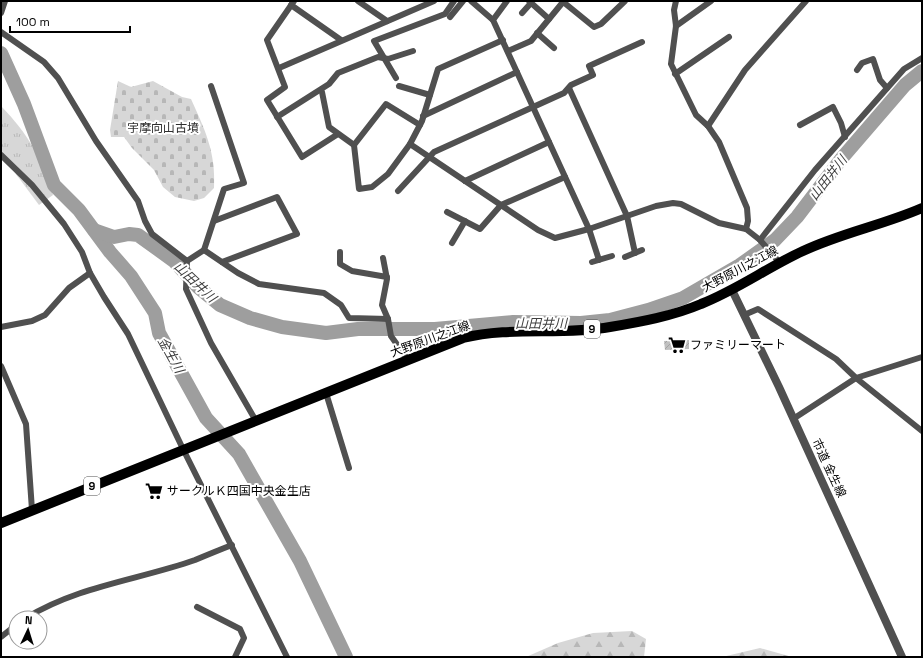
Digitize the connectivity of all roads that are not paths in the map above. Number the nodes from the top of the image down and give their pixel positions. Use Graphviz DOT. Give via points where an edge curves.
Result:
graph roads {
  1 [pos="5,1"];
  2 [pos="358,1"];
  3 [pos="433,1"];
  4 [pos="454,1"];
  5 [pos="463,1"];
  6 [pos="471,1"];
  7 [pos="507,1"];
  8 [pos="563,1"];
  9 [pos="625,1"];
  10 [pos="676,1"];
  11 [pos="711,1"];
  12 [pos="806,1"];
  13 [pos="530,2"];
  14 [pos="293,3"];
  15 [pos="1,13"];
  16 [pos="522,13"];
  17 [pos="450,17"];
  18 [pos="549,19"];
  19 [pos="493,20"];
  20 [pos="387,21"];
  21 [pos="676,26"];
  22 [pos="1,32"];
  23 [pos="537,33"];
  24 [pos="729,37"];
  25 [pos="341,40"];
  26 [pos="503,40"];
  27 [pos="642,42"];
  28 [pos="702,46"];
  29 [pos="554,48"];
  30 [pos="413,51"];
  31 [pos="508,51"];
  32 [pos="707,52"];
  33 [pos="385,58"];
  34 [pos="922,58"];
  35 [pos="279,68"];
  36 [pos="857,70"];
  37 [pos="518,72"];
  38 [pos="675,74"];
  39 [pos="396,78"];
  40 [pos="211,86"];
  41 [pos="399,86"];
  42 [pos="569,88"];
  43 [pos="887,88"];
  44 [pos="322,92"];
  45 [pos="430,95"];
  46 [pos="533,107"];
  47 [pos="423,116"];
  48 [pos="277,117"];
  49 [pos="420,125"];
  50 [pos="800,125"];
  51 [pos="708,126"];
  52 [pos="338,134"];
  53 [pos="845,137"];
  54 [pos="549,142"];
  55 [pos="410,144"];
  56 [pos="354,145"];
  57 [pos="1,155"];
  58 [pos="430,157"];
  59 [pos="565,177"];
  60 [pos="465,181"];
  61 [pos="398,191"];
  62 [pos="501,205"];
  63 [pos="922,208"];
  64 [pos="447,212"];
  65 [pos="627,216"];
  66 [pos="214,221"];
  67 [pos="465,221"];
  68 [pos="589,229"];
  69 [pos="746,229"];
  70 [pos="760,240"];
  71 [pos="452,243"];
  72 [pos="204,250"];
  73 [pos="642,250"];
  74 [pos="340,252"];
  75 [pos="635,253"];
  76 [pos="612,256"];
  77 [pos="625,257"];
  78 [pos="383,258"];
  79 [pos="599,260"];
  80 [pos="187,261"];
  81 [pos="222,262"];
  82 [pos="592,262"];
  83 [pos="780,263"];
  84 [pos="90,273"];
  85 [pos="387,277"];
  86 [pos="732,290"];
  87 [pos="744,315"];
  88 [pos="388,319"];
  89 [pos="1,327"];
  90 [pos="922,357"];
  91 [pos="408,360"];
  92 [pos="1,366"];
  93 [pos="856,378"];
  94 [pos="326,393"];
  95 [pos="793,419"];
  96 [pos="256,421"];
  97 [pos="922,431"];
  98 [pos="183,450"];
  99 [pos="349,468"];
  100 [pos="32,510"];
  101 [pos="1,523"];
  102 [pos="232,545"];
  103 [pos="197,607"];
  104 [pos="41,610"];
  105 [pos="235,657"];
  106 [pos="287,657"];
  107 [pos="902,657"];
  1 -- 15 [label="street"];
  2 -- 20 [label="street"];
  3 -- 20 [label="street"];
  4 -- 33 [label="street" via="445,14 374,40"];
  5 -- 17 [label="street"];
  6 -- 19 [label="street"];
  7 -- 19 [label="street"];
  8 -- 9 [label="street" via="594,27 601,24"];
  8 -- 18 [label="street"];
  10 -- 21 [label="street"];
  11 -- 21 [label="street"];
  12 -- 51 [label="street" via="745,70"];
  13 -- 16 [label="street"];
  13 -- 18 [label="street"];
  14 -- 25 [label="street"];
  14 -- 35 [label="street" via="267,40"];
  18 -- 23 [label="street"];
  19 -- 26 [label="street"];
  20 -- 25 [label="street"];
  21 -- 38 [label="street" via="671,64"];
  22 -- 80 [label="street" via="44,62 58,78 96,141 138,201 152,234"];
  23 -- 29 [label="street"];
  23 -- 31 [label="street" via="531,41"];
  24 -- 32 [label="street"];
  25 -- 35 [label="street"];
  26 -- 31 [label="street"];
  26 -- 45 [label="street" via="438,69"];
  27 -- 42 [label="street" via="589,66 593,75"];
  28 -- 32 [label="street"];
  30 -- 33 [label="street"];
  31 -- 37 [label="street"];
  32 -- 38 [label="street"];
  33 -- 39 [label="street"];
  33 -- 48 [label="street" via="378,57 338,73 329,84"];
  34 -- 43 [label="street" via="904,68"];
  35 -- 48 [label="street" via="284,87 267,100"];
  36 -- 43 [label="street" via="862,63 874,59 880,80"];
  37 -- 46 [label="street"];
  37 -- 47 [label="street"];
  38 -- 51 [label="street" via="696,115"];
  40 -- 66 [label="street" via="244,183 224,189"];
  41 -- 45 [label="street"];
  42 -- 46 [label="street" via="564,93"];
  42 -- 65 [label="street"];
  43 -- 53 [label="street"];
  44 -- 52 [label="street" via="329,128"];
  45 -- 47 [label="street"];
  46 -- 54 [label="street"];
  46 -- 58 [label="street" via="434,152"];
  47 -- 49 [label="street"];
  48 -- 52 [label="street" via="302,157"];
  49 -- 55 [label="street"];
  49 -- 56 [label="street" via="386,104"];
  50 -- 53 [label="street" via="832,107"];
  51 -- 69 [label="street" via="719,142 747,208"];
  52 -- 56 [label="street"];
  53 -- 70 [label="street" via="782,210"];
  54 -- 59 [label="street"];
  54 -- 60 [label="street"];
  55 -- 56 [label="street" via="388,174 372,187 359,189"];
  55 -- 58 [label="street"];
  57 -- 84 [label="street" via="64,224 82,252"];
  58 -- 60 [label="street"];
  58 -- 61 [label="street"];
  59 -- 62 [label="street"];
  59 -- 68 [label="street"];
  60 -- 62 [label="street"];
  62 -- 67 [label="street" via="480,229"];
  62 -- 68 [label="street" via="538,230 555,238"];
  63 -- 83 [label="main road, 大野原川之江線 / 9" via="816,246"];
  64 -- 67 [label="street"];
  65 -- 68 [label="street"];
  65 -- 69 [label="street" via="673,202 720,223"];
  65 -- 75 [label="street"];
  66 -- 72 [label="street"];
  66 -- 81 [label="street" via="278,197 297,234"];
  67 -- 71 [label="street"];
  68 -- 79 [label="street"];
  69 -- 70 [label="street"];
  70 -- 83 [label="street"];
  72 -- 80 [label="street"];
  72 -- 81 [label="street"];
  73 -- 75 [label="street"];
  74 -- 85 [label="street" via="340,264 352,271"];
  75 -- 77 [label="street"];
  76 -- 79 [label="street"];
  78 -- 85 [label="street"];
  79 -- 82 [label="street"];
  80 -- 96 [label="street" via="186,289 211,343"];
  81 -- 88 [label="street" via="238,274 259,284 324,293 341,305 349,318"];
  83 -- 86 [label="main road, 大野原川之江線 / 9"];
  84 -- 89 [label="street" via="69,288 45,315 32,321"];
  84 -- 98 [label="street" via="128,334"];
  85 -- 88 [label="street" via="382,304"];
  86 -- 87 [label="street, 市道 金生線"];
  86 -- 91 [label="main road, 大野原川之江線 / 9" via="682,311 610,327 575,331 507,331 478,335 463,338"];
  87 -- 93 [label="street" via="758,309 836,359"];
  87 -- 95 [label="street, 市道 金生線"];
  88 -- 91 [label="street" via="391,336"];
  90 -- 93 [label="street"];
  91 -- 94 [label="main road, 大野原川之江線 / 9"];
  92 -- 100 [label="street" via="26,424"];
  93 -- 95 [label="street"];
  93 -- 97 [label="street"];
  94 -- 96 [label="main road, 大野原川之江線 / 9"];
  94 -- 99 [label="street"];
  95 -- 107 [label="street, 市道 金生線"];
  96 -- 98 [label="main road, 大野原川之江線 / 9"];
  98 -- 100 [label="main road, 大野原川之江線 / 9"];
  98 -- 102 [label="street"];
  100 -- 101 [label="main road, 大野原川之江線 / 9"];
  102 -- 104 [label="street" via="194,560 59,600"];
  102 -- 106 [label="street"];
  103 -- 105 [label="street" via="240,629 244,638"];
}
